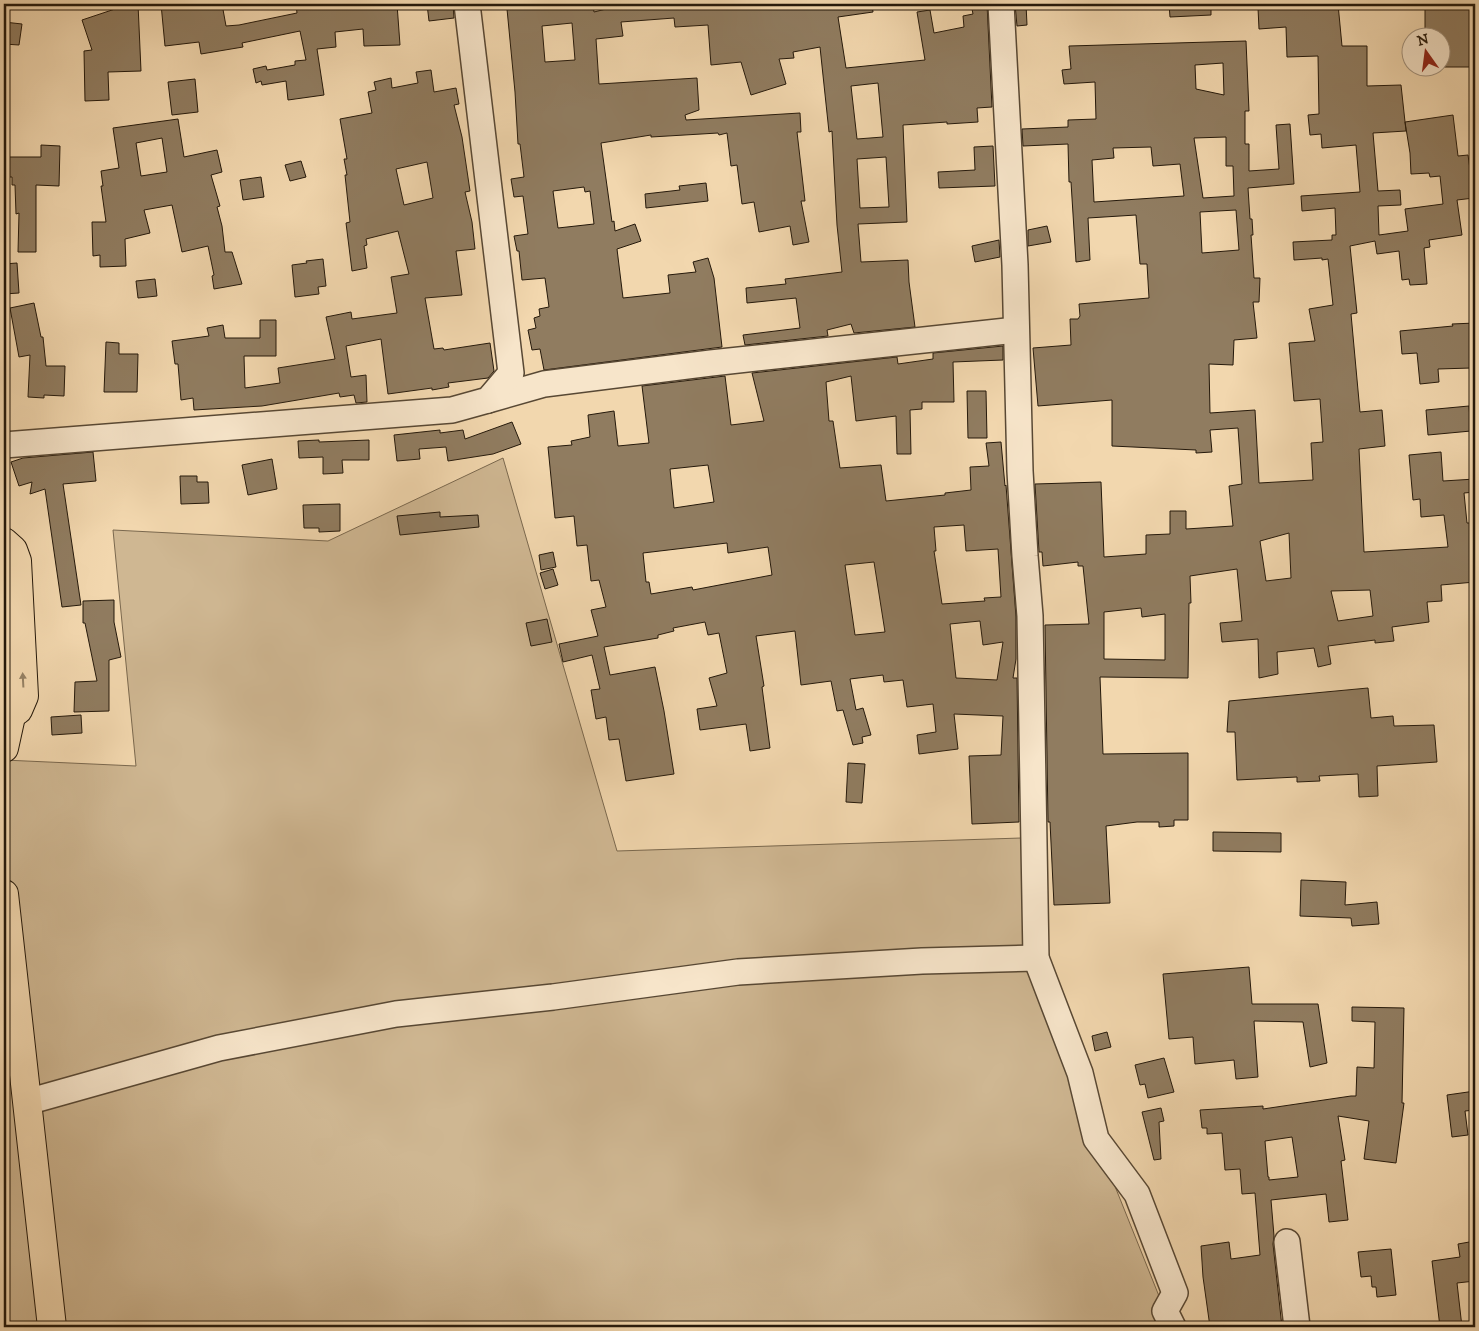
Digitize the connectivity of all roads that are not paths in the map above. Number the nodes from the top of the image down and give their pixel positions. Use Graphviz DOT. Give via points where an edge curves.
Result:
graph roads {
  1 [pos="467,4"];
  2 [pos="1001,4"];
  3 [pos="1016,330"];
  4 [pos="488,400"];
  5 [pos="4,445"];
  6 [pos="4,542"];
  7 [pos="7,718"];
  8 [pos="4,748"];
  9 [pos="4,894"];
  10 [pos="1036,958"];
  11 [pos="27,1102"];
  12 [pos="1287,1242"];
  13 [pos="52,1327"];
  14 [pos="1173,1327"];
  15 [pos="1297,1327"];
  1 -- 4 [label="street" via="511,373"];
  2 -- 3 [label="street"];
  3 -- 4 [label="street" via="544,384"];
  3 -- 10 [label="street" via="1022,509 1030,616"];
  4 -- 5 [label="street" via="452,410"];
  7 -- 6 [label="highway, one-way" via="18,710 24,696 17,561 13,550"];
  7 -- 8 [label="highway"];
  9 -- 11 [label="highway"];
  10 -- 11 [label="street" via="738,972 396,1014 219,1048"];
  10 -- 14 [label="street" via="1080,1073 1096,1139 1136,1194 1175,1292 1165,1311"];
  11 -- 13 [label="highway"];
  12 -- 15 [label="street"];
}
